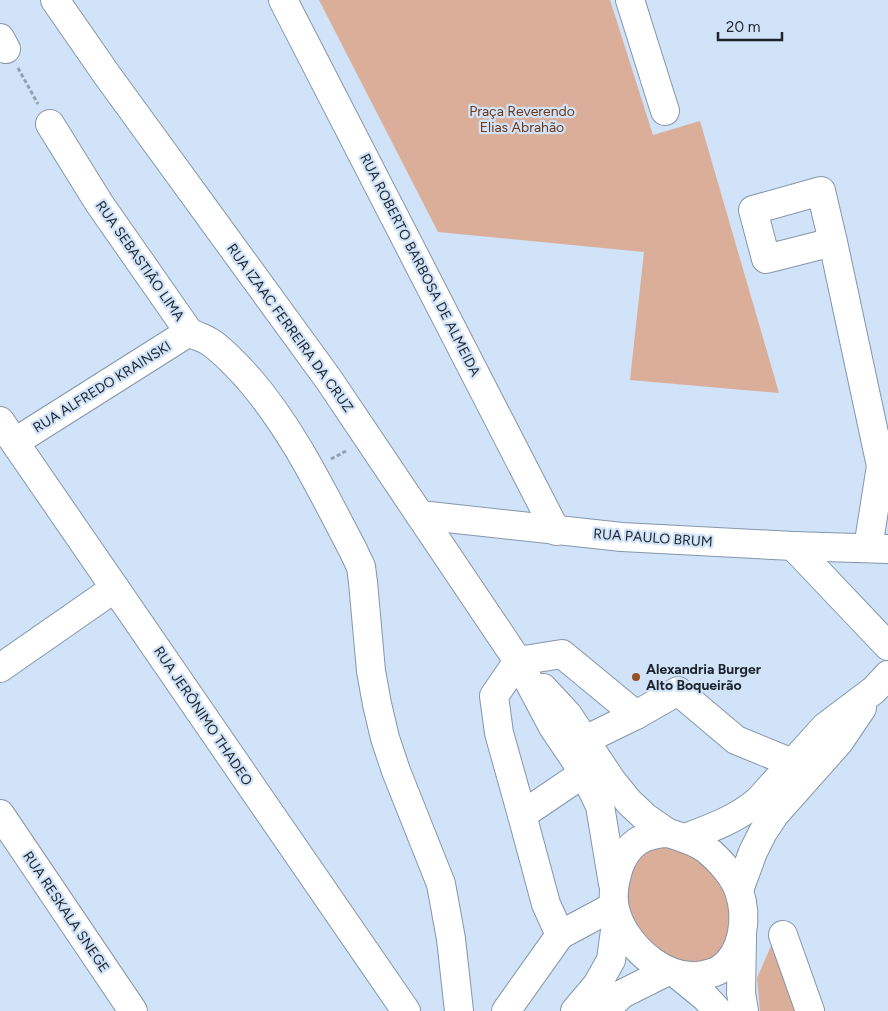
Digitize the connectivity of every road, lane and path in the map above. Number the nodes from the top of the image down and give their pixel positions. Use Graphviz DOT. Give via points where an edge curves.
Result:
graph roads {
  1 [pos="55,0"];
  2 [pos="284,0"];
  3 [pos="630,0"];
  4 [pos="3,44"];
  5 [pos="665,112"];
  6 [pos="50,124"];
  7 [pos="833,242"];
  8 [pos="189,332"];
  9 [pos="7,432"];
  10 [pos="369,439"];
  11 [pos="310,469"];
  12 [pos="420,515"];
  13 [pos="556,530"];
  14 [pos="793,546"];
  15 [pos="878,548"];
  16 [pos="115,588"];
  17 [pos="888,646"];
  18 [pos="518,661"];
  19 [pos="0,668"];
  20 [pos="881,682"];
  21 [pos="636,715"];
  22 [pos="585,740"];
  23 [pos="792,763"];
  24 [pos="584,773"];
  25 [pos="0,814"];
  26 [pos="522,815"];
  27 [pos="676,835"];
  28 [pos="739,890"];
  29 [pos="615,902"];
  30 [pos="782,934"];
  31 [pos="560,936"];
  32 [pos="742,937"];
  33 [pos="673,973"];
  34 [pos="512,1009"];
  35 [pos="133,1011"];
  36 [pos="406,1011"];
  37 [pos="459,1011"];
  38 [pos="575,1011"];
  39 [pos="604,1011"];
  40 [pos="718,1011"];
  41 [pos="744,1011"];
  42 [pos="810,1011"];
  1 -- 10 [label="street, RUA IZAAC FERREIRA DA CRUZ"];
  2 -- 13 [label="street, RUA ROBERTO BARBOSA DE ALMEIDA"];
  3 -- 5 [label="street"];
  4 -- 6 [label="path"];
  6 -- 8 [label="street, RUA SEBASTIÃO LIMA" via="104,210"];
  7 -- 15 [label="street" via="881,466"];
  8 -- 9 [label="street, RUA ALFREDO KRAINSKI"];
  8 -- 11 [label="street, RUA SEBASTIÃO LIMA" via="210,342 240,369 279,418"];
  9 -- 16 [label="street, RUA JERÔNIMO THADEO"];
  10 -- 11 [label="path"];
  10 -- 12 [label="street, RUA IZAAC FERREIRA DA CRUZ"];
  11 -- 37 [label="street, RUA SEBASTIÃO LIMA" via="361,568 370,671 377,704 396,771 441,884"];
  12 -- 13 [label="street, RUA PAULO BRUM"];
  12 -- 18 [label="street, RUA IZAAC FERREIRA DA CRUZ"];
  13 -- 14 [label="street, RUA PAULO BRUM"];
  14 -- 15 [label="street, RUA PAULO BRUM"];
  14 -- 17 [label="street"];
  16 -- 19 [label="street"];
  16 -- 36 [label="street, RUA JERÔNIMO THADEO"];
  18 -- 21 [label="street" via="562,654"];
  18 -- 22 [label="street, RUA IZAAC FERREIRA DA CRUZ" via="568,715"];
  18 -- 24 [label="street, RUA IZAAC FERREIRA DA CRUZ" via="552,727"];
  18 -- 26 [label="street" via="494,696 499,733"];
  20 -- 23 [label="street" via="825,727"];
  20 -- 28 [label="street" via="839,742 775,814 752,852"];
  21 -- 22 [label="street"];
  21 -- 23 [label="street" via="678,691 736,740"];
  22 -- 27 [label="street, RUA IZAAC FERREIRA DA CRUZ" via="629,802 645,817"];
  23 -- 27 [label="street" via="749,809 719,825"];
  24 -- 26 [label="street"];
  24 -- 29 [label="street, RUA IZAAC FERREIRA DA CRUZ" via="600,806"];
  25 -- 35 [label="street, RUA RESKALA SNEGE"];
  26 -- 31 [label="street" via="546,904"];
  27 -- 28 [label="street" via="706,849 726,869"];
  27 -- 29 [label="street" via="652,834 636,842 622,859"];
  28 -- 32 [label="street"];
  29 -- 31 [label="street"];
  29 -- 33 [label="street" via="623,930 634,944 649,960"];
  29 -- 38 [label="street" via="611,960 597,985"];
  30 -- 42 [label="street"];
  31 -- 34 [label="street"];
  32 -- 33 [label="street" via="733,957 718,971 698,977"];
  32 -- 41 [label="street" via="741,993"];
  33 -- 39 [label="street" via="622,994"];
  33 -- 40 [label="street"];
}
